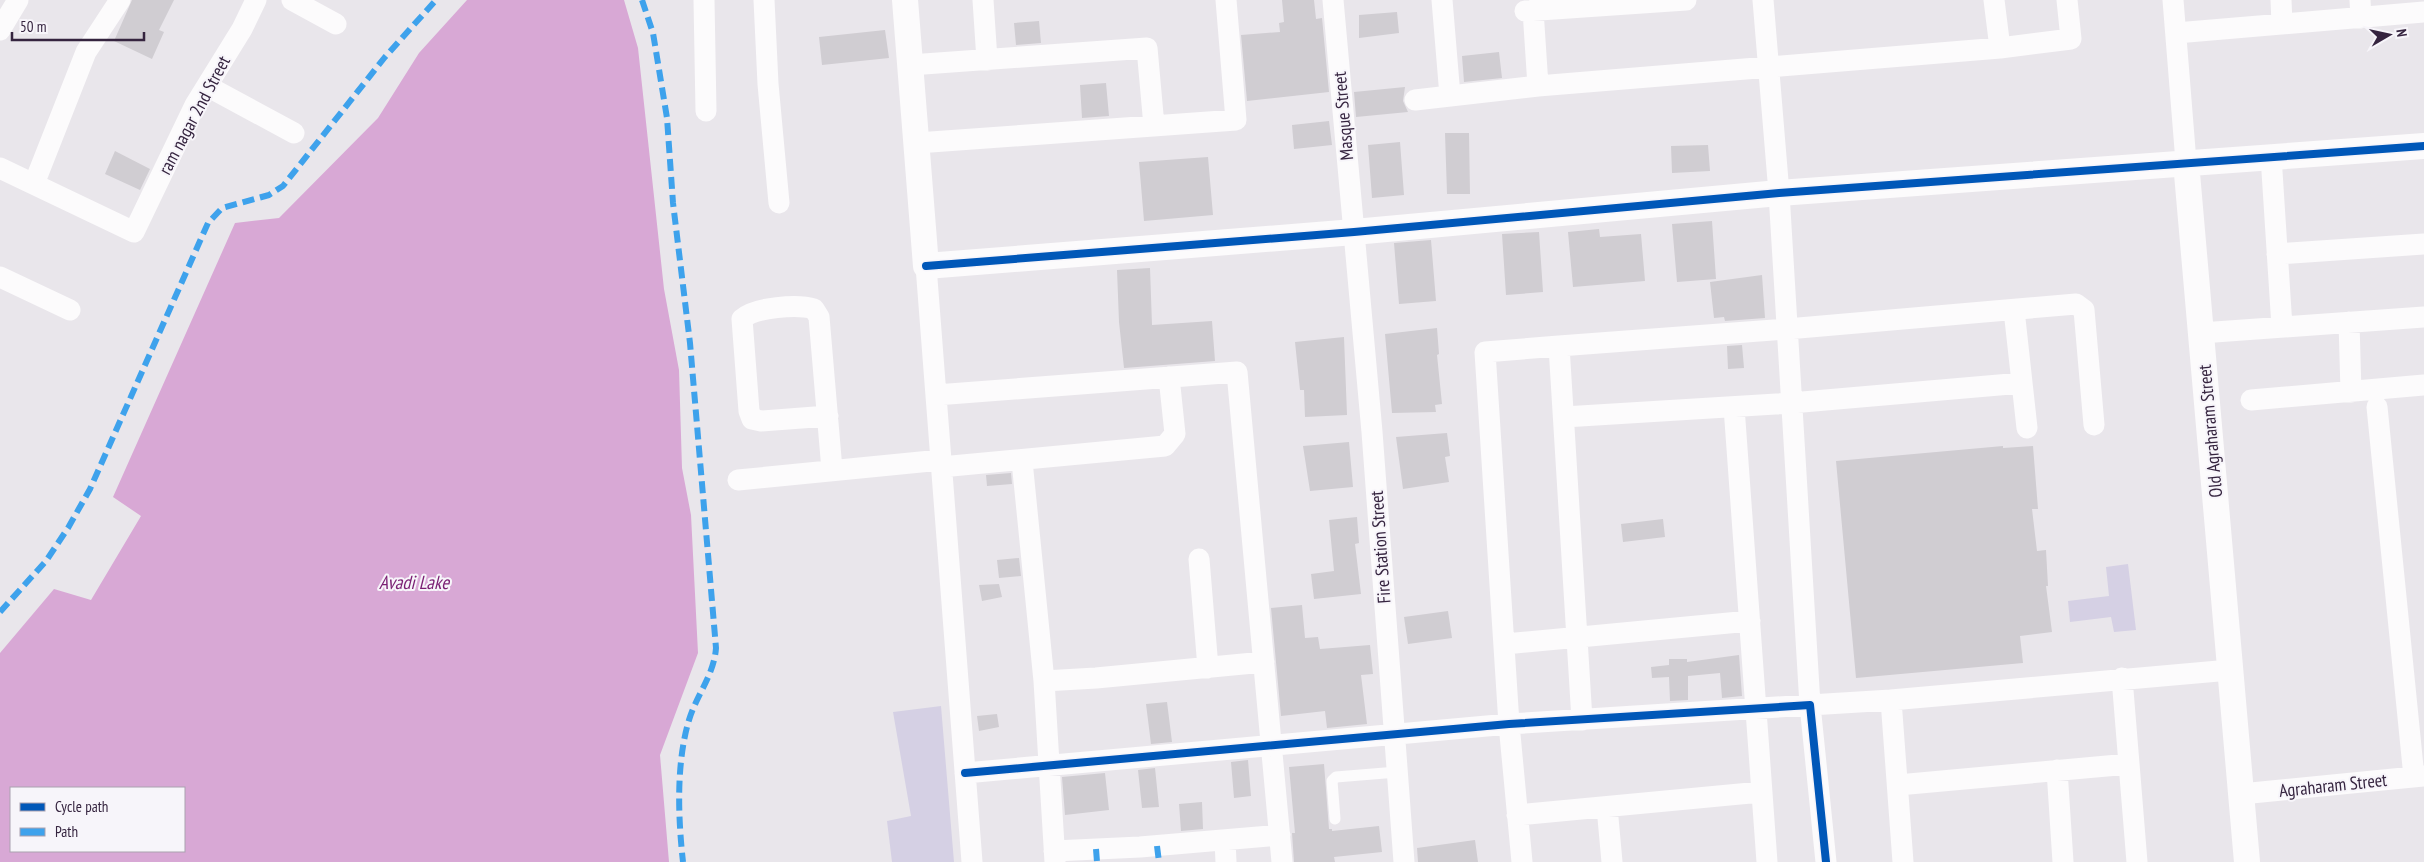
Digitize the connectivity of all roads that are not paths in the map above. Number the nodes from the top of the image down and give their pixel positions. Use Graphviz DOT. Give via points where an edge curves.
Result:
graph roads {
  1 [pos="18,0"];
  2 [pos="120,0"];
  3 [pos="256,0"];
  4 [pos="292,0"];
  5 [pos="704,0"];
  6 [pos="764,0"];
  7 [pos="905,0"];
  8 [pos="983,0"];
  9 [pos="1226,0"];
  10 [pos="1333,0"];
  11 [pos="1442,0"];
  12 [pos="1686,0"];
  13 [pos="1763,0"];
  14 [pos="1994,0"];
  15 [pos="2067,0"];
  16 [pos="2173,0"];
  17 [pos="2281,0"];
  18 [pos="2361,9"];
  19 [pos="2424,12"];
  20 [pos="336,24"];
  21 [pos="2282,24"];
  22 [pos="0,30"];
  23 [pos="2176,33"];
  24 [pos="2000,48"];
  25 [pos="987,60"];
  26 [pos="910,65"];
  27 [pos="1770,67"];
  28 [pos="207,86"];
  29 [pos="1538,86"];
  30 [pos="1450,96"];
  31 [pos="1416,100"];
  32 [pos="706,111"];
  33 [pos="1154,126"];
  34 [pos="294,133"];
  35 [pos="916,143"];
  36 [pos="2424,146"];
  37 [pos="2271,156"];
  38 [pos="2186,162"];
  39 [pos="0,168"];
  40 [pos="34,184"];
  41 [pos="1779,193"];
  42 [pos="779,204"];
  43 [pos="1354,232"];
  44 [pos="2424,244"];
  45 [pos="2277,254"];
  46 [pos="926,266"];
  47 [pos="0,277"];
  48 [pos="70,310"];
  49 [pos="2014,310"];
  50 [pos="2424,317"];
  51 [pos="2349,322"];
  52 [pos="2282,327"];
  53 [pos="1787,329"];
  54 [pos="2202,333"];
  55 [pos="1559,346"];
  56 [pos="1169,377"];
  57 [pos="2022,384"];
  58 [pos="2424,385"];
  59 [pos="2351,392"];
  60 [pos="936,395"];
  61 [pos="2251,400"];
  62 [pos="1791,403"];
  63 [pos="1734,407"];
  64 [pos="2377,407"];
  65 [pos="828,416"];
  66 [pos="1564,418"];
  67 [pos="2094,425"];
  68 [pos="2027,428"];
  69 [pos="1022,461"];
  70 [pos="941,463"];
  71 [pos="832,470"];
  72 [pos="738,480"];
  73 [pos="1199,558"];
  74 [pos="1750,621"];
  75 [pos="1578,638"];
  76 [pos="1505,644"];
  77 [pos="1264,662"];
  78 [pos="1208,668"];
  79 [pos="2230,670"];
  80 [pos="2122,678"];
  81 [pos="1044,681"];
  82 [pos="1891,700"];
  83 [pos="1810,704"];
  84 [pos="1756,708"];
  85 [pos="2416,709"];
  86 [pos="1582,720"];
  87 [pos="1509,724"];
  88 [pos="1394,735"];
  89 [pos="1272,746"];
  90 [pos="2129,764"];
  91 [pos="1049,766"];
  92 [pos="2057,770"];
  93 [pos="1397,772"];
  94 [pos="965,773"];
  95 [pos="2419,776"];
  96 [pos="1898,785"];
  97 [pos="1761,792"];
  98 [pos="2241,794"];
  99 [pos="1607,807"];
  100 [pos="1517,815"];
  101 [pos="1335,819"];
  102 [pos="1280,835"];
  103 [pos="1225,840"];
  104 [pos="1158,854"];
  105 [pos="1097,856"];
  106 [pos="1054,857"];
  107 [pos="972,862"];
  108 [pos="1226,862"];
  109 [pos="1282,862"];
  110 [pos="1404,862"];
  111 [pos="1522,862"];
  112 [pos="1612,862"];
  113 [pos="1767,862"];
  114 [pos="1826,862"];
  115 [pos="1903,862"];
  116 [pos="2063,862"];
  117 [pos="2137,862"];
  118 [pos="2247,862"];
  1 -- 22 [label="street"];
  2 -- 40 [label="street" via="86,52"];
  3 -- 28 [label="street, ram nagar 2nd Street"];
  4 -- 20 [label="street"];
  5 -- 32 [label="street"];
  6 -- 42 [label="street"];
  7 -- 26 [label="street"];
  8 -- 25 [label="street"];
  9 -- 33 [label="street" via="1236,120"];
  10 -- 43 [label="street, Masque Street"];
  11 -- 30 [label="street"];
  12 -- 29 [label="street" via="1529,11"];
  13 -- 27 [label="street"];
  14 -- 24 [label="street"];
  15 -- 24 [label="street" via="2071,39"];
  16 -- 23 [label="street, Old Agraharam Street"];
  17 -- 21 [label="street"];
  18 -- 19 [label="street"];
  18 -- 21 [label="street"];
  21 -- 23 [label="street"];
  23 -- 38 [label="street, Old Agraharam Street"];
  24 -- 27 [label="street"];
  25 -- 26 [label="street"];
  25 -- 33 [label="street" via="1147,48"];
  26 -- 35 [label="street"];
  27 -- 29 [label="street"];
  27 -- 41 [label="street"];
  28 -- 34 [label="street"];
  28 -- 40 [label="street, ram nagar 2nd Street" via="134,232"];
  29 -- 30 [label="street"];
  30 -- 31 [label="street"];
  33 -- 35 [label="street"];
  35 -- 46 [label="street"];
  36 -- 37 [label="street"];
  37 -- 38 [label="street"];
  37 -- 45 [label="street"];
  38 -- 41 [label="street"];
  38 -- 54 [label="street, Old Agraharam Street"];
  39 -- 40 [label="street"];
  41 -- 43 [label="street"];
  41 -- 53 [label="street"];
  43 -- 46 [label="street"];
  43 -- 88 [label="street, Fire Station Street"];
  44 -- 45 [label="street"];
  45 -- 52 [label="street"];
  46 -- 60 [label="street"];
  47 -- 48 [label="street"];
  49 -- 53 [label="street"];
  49 -- 57 [label="street"];
  49 -- 67 [label="street" via="2076,304 2084,310"];
  50 -- 51 [label="street"];
  51 -- 52 [label="street"];
  51 -- 59 [label="street"];
  52 -- 54 [label="street"];
  53 -- 55 [label="street"];
  53 -- 62 [label="street"];
  54 -- 79 [label="street, Old Agraharam Street"];
  55 -- 66 [label="street"];
  55 -- 76 [label="street" via="1486,352"];
  56 -- 60 [label="street"];
  56 -- 69 [label="street" via="1175,434 1165,446"];
  56 -- 77 [label="street" via="1237,372"];
  57 -- 62 [label="street"];
  57 -- 68 [label="street"];
  58 -- 59 [label="street"];
  59 -- 61 [label="street"];
  60 -- 70 [label="street"];
  62 -- 63 [label="street"];
  62 -- 83 [label="street"];
  63 -- 66 [label="street"];
  63 -- 74 [label="street"];
  64 -- 85 [label="street"];
  65 -- 65 [label="street" via="819,317 814,309 804,306 749,313 742,319 752,419"];
  65 -- 71 [label="street"];
  66 -- 75 [label="street"];
  69 -- 70 [label="street"];
  69 -- 81 [label="street"];
  70 -- 71 [label="street"];
  70 -- 94 [label="street"];
  71 -- 72 [label="street"];
  73 -- 78 [label="street"];
  74 -- 75 [label="street"];
  74 -- 84 [label="street"];
  75 -- 76 [label="street"];
  75 -- 86 [label="street"];
  76 -- 87 [label="street"];
  77 -- 78 [label="street"];
  77 -- 89 [label="street"];
  78 -- 81 [label="street"];
  79 -- 80 [label="street"];
  79 -- 98 [label="street, Old Agraharam Street"];
  80 -- 82 [label="street"];
  80 -- 90 [label="street"];
  81 -- 91 [label="street"];
  82 -- 83 [label="street"];
  82 -- 96 [label="street"];
  83 -- 84 [label="street"];
  83 -- 114 [label="street"];
  84 -- 86 [label="street"];
  84 -- 97 [label="street"];
  85 -- 95 [label="street"];
  86 -- 87 [label="street"];
  87 -- 88 [label="street"];
  87 -- 100 [label="street"];
  88 -- 89 [label="street"];
  88 -- 93 [label="street, Fire Station Street"];
  89 -- 91 [label="street"];
  89 -- 102 [label="street"];
  90 -- 92 [label="street"];
  90 -- 117 [label="street"];
  91 -- 94 [label="street"];
  91 -- 106 [label="street"];
  92 -- 96 [label="street"];
  92 -- 116 [label="street"];
  93 -- 101 [label="lane" via="1336,777 1332,781"];
  93 -- 110 [label="street, Fire Station Street"];
  94 -- 107 [label="street"];
  95 -- 98 [label="street, Agraharam Street"];
  96 -- 115 [label="street"];
  97 -- 99 [label="street"];
  97 -- 113 [label="street"];
  98 -- 118 [label="street, Old Agraharam Street"];
  99 -- 100 [label="street"];
  99 -- 112 [label="street"];
  100 -- 111 [label="street"];
  102 -- 103 [label="street"];
  102 -- 109 [label="street"];
  103 -- 104 [label="street"];
  103 -- 108 [label="street"];
  104 -- 105 [label="street"];
  105 -- 106 [label="street"];
}
